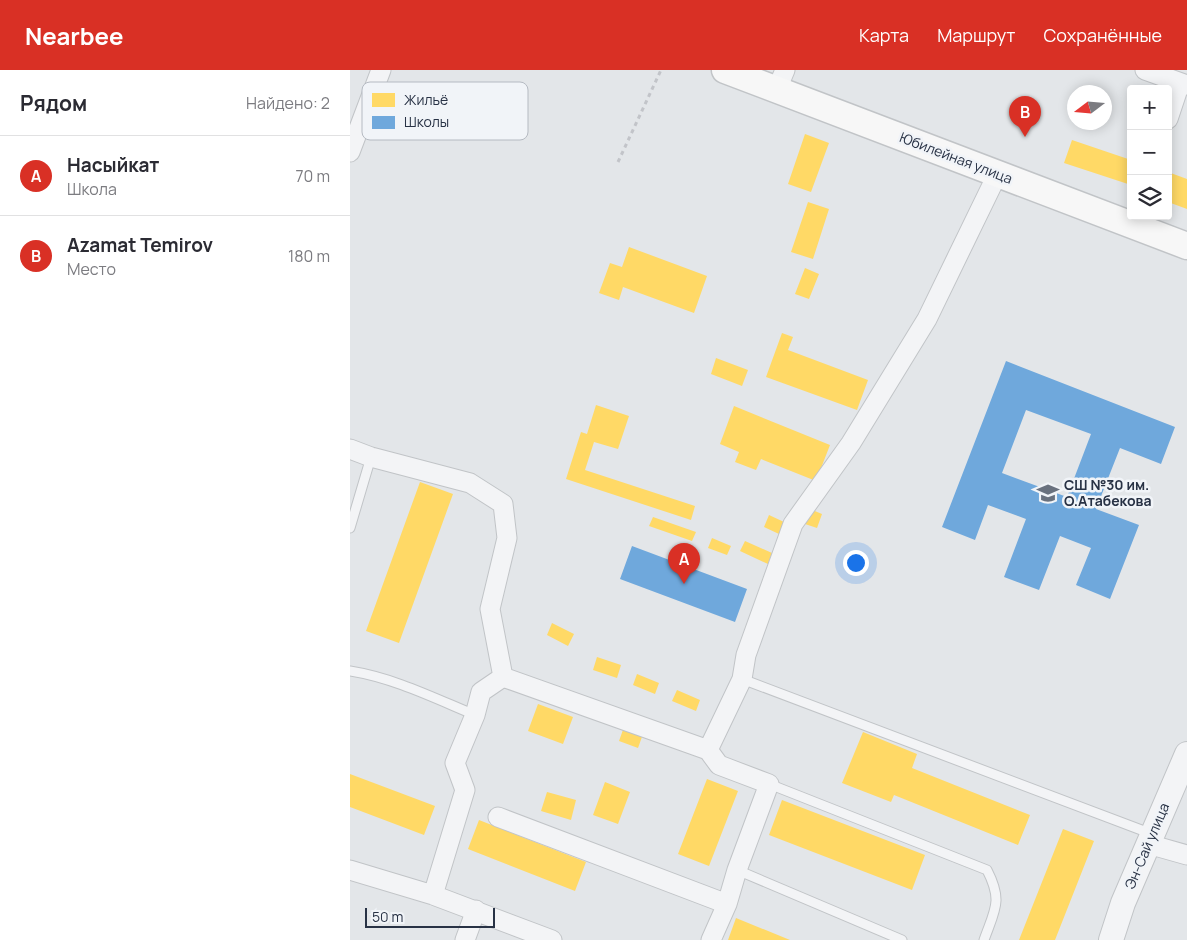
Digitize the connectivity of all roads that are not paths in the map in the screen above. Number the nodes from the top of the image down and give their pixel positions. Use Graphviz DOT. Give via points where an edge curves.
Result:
graph roads {
  1 [pos="381,70"];
  2 [pos="725,70"];
  3 [pos="1146,70"];
  4 [pos="781,79"];
  5 [pos="376,82"];
  6 [pos="1183,84"];
  7 [pos="1172,110"];
  8 [pos="362,120"];
  9 [pos="350,152"];
  10 [pos="997,174"];
  11 [pos="1136,221"];
  12 [pos="1187,246"];
  13 [pos="350,449"];
  14 [pos="371,457"];
  15 [pos="350,528"];
  16 [pos="350,671"];
  17 [pos="503,677"];
  18 [pos="742,679"];
  19 [pos="474,716"];
  20 [pos="708,750"];
  21 [pos="1187,754"];
  22 [pos="769,784"];
  23 [pos="498,817"];
  24 [pos="1150,839"];
  25 [pos="1187,855"];
  26 [pos="350,870"];
  27 [pos="737,870"];
  28 [pos="433,895"];
  29 [pos="727,904"];
  30 [pos="476,910"];
  31 [pos="466,940"];
  32 [pos="552,940"];
  33 [pos="711,940"];
  34 [pos="902,940"];
  35 [pos="984,940"];
  36 [pos="1111,940"];
  1 -- 5 [label="street"];
  2 -- 4 [label="main road, Юбилейная улица"];
  3 -- 6 [label="street"];
  4 -- 10 [label="main road, Юбилейная улица"];
  6 -- 7 [label="street"];
  8 -- 9 [label="street"];
  10 -- 11 [label="main road, Юбилейная улица"];
  10 -- 18 [label="street" via="927,319 852,443 793,524 746,655"];
  11 -- 12 [label="main road, Юбилейная улица"];
  13 -- 14 [label="street"];
  14 -- 15 [label="lane"];
  14 -- 17 [label="street" via="470,483 503,504 507,538 490,609"];
  16 -- 19 [label="lane" via="373,674"];
  17 -- 19 [label="street" via="481,692"];
  17 -- 20 [label="street"];
  18 -- 20 [label="street"];
  18 -- 24 [label="lane"];
  19 -- 28 [label="street" via="455,763 465,790"];
  20 -- 22 [label="street" via="719,765"];
  21 -- 24 [label="street, Эн-Сай улица"];
  22 -- 27 [label="street"];
  22 -- 35 [label="lane" via="987,870 996,886 997,902"];
  23 -- 29 [label="street"];
  24 -- 25 [label="street"];
  24 -- 36 [label="street, Эн-Сай улица"];
  26 -- 28 [label="street"];
  27 -- 29 [label="street"];
  27 -- 34 [label="lane"];
  28 -- 30 [label="street"];
  29 -- 33 [label="street"];
  30 -- 31 [label="street"];
  30 -- 32 [label="street"];
}
